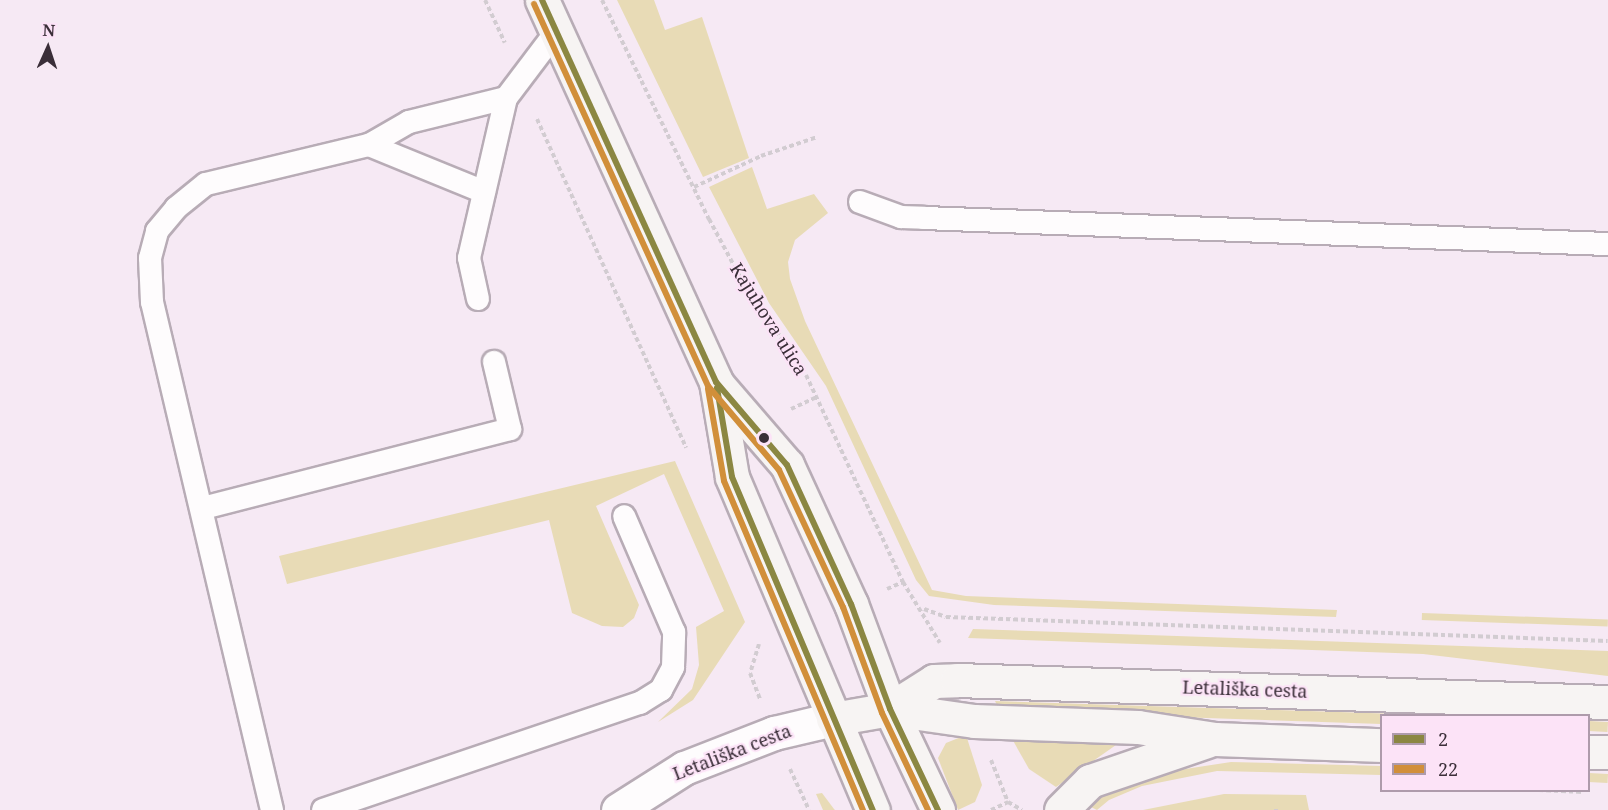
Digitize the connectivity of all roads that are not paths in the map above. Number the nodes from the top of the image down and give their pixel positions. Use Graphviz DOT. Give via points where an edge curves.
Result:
graph roads {
  1 [pos="542,0"];
  2 [pos="556,32"];
  3 [pos="506,98"];
  4 [pos="369,145"];
  5 [pos="484,192"];
  6 [pos="860,202"];
  7 [pos="1608,244"];
  8 [pos="478,299"];
  9 [pos="494,362"];
  10 [pos="716,382"];
  11 [pos="203,508"];
  12 [pos="624,516"];
  13 [pos="1608,702"];
  14 [pos="890,709"];
  15 [pos="833,719"];
  16 [pos="1215,739"];
  17 [pos="1380,745"];
  18 [pos="1590,752"];
  19 [pos="1608,752"];
  20 [pos="272,810"];
  21 [pos="322,810"];
  22 [pos="618,810"];
  23 [pos="873,810"];
  24 [pos="938,810"];
  25 [pos="1061,810"];
  1 -- 2 [label="main road"];
  2 -- 3 [label="lane"];
  2 -- 10 [label="main road"];
  3 -- 4 [label="lane" via="409,122"];
  3 -- 5 [label="lane"];
  4 -- 5 [label="lane"];
  4 -- 11 [label="lane" via="206,184 176,208 157,231 150,258 152,302"];
  5 -- 8 [label="lane" via="469,258"];
  6 -- 7 [label="lane" via="901,217 924,219"];
  9 -- 11 [label="lane" via="510,429"];
  10 -- 14 [label="main road" via="787,465 851,604"];
  10 -- 15 [label="main road" via="732,477"];
  11 -- 20 [label="lane"];
  12 -- 21 [label="lane" via="675,632 673,668 661,690 640,703"];
  13 -- 14 [label="main road, Letališka cesta" via="957,680 934,681"];
  14 -- 15 [label="main road, Letališka cesta"];
  14 -- 16 [label="main road, Letališka cesta" via="974,721 1138,727"];
  14 -- 24 [label="main road"];
  15 -- 22 [label="street, Letališka cesta" via="774,733 684,768"];
  15 -- 23 [label="main road"];
  16 -- 17 [label="main road, Letališka cesta"];
  16 -- 25 [label="main road" via="1090,781"];
  18 -- 19 [label="main road"];
}
